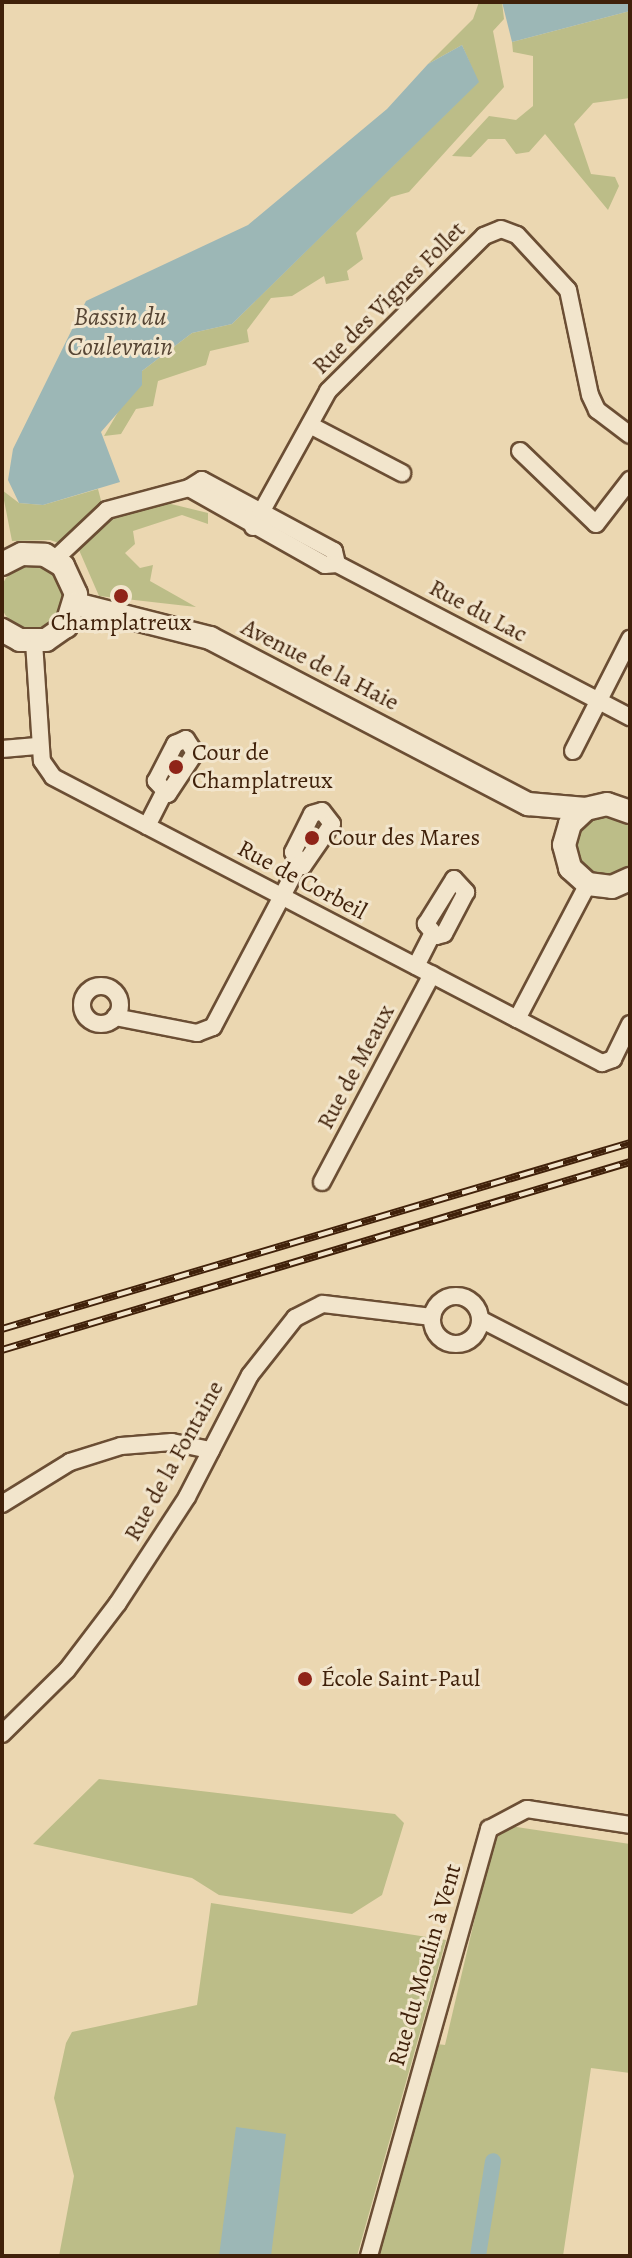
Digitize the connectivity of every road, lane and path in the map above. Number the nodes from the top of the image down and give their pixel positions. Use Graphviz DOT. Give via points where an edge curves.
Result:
graph roads {
  1 [pos="310,425"];
  2 [pos="630,435"];
  3 [pos="520,451"];
  4 [pos="402,473"];
  5 [pos="630,480"];
  6 [pos="189,488"];
  7 [pos="262,512"];
  8 [pos="253,527"];
  9 [pos="55,559"];
  10 [pos="2,564"];
  11 [pos="337,564"];
  12 [pos="76,604"];
  13 [pos="2,630"];
  14 [pos="630,639"];
  15 [pos="34,642"];
  16 [pos="598,700"];
  17 [pos="630,717"];
  18 [pos="40,746"];
  19 [pos="2,749"];
  20 [pos="573,751"];
  21 [pos="630,789"];
  22 [pos="164,792"];
  23 [pos="528,804"];
  24 [pos="591,808"];
  25 [pos="630,812"];
  26 [pos="147,826"];
  27 [pos="564,845"];
  28 [pos="299,864"];
  29 [pos="588,884"];
  30 [pos="624,884"];
  31 [pos="282,896"];
  32 [pos="432,934"];
  33 [pos="416,966"];
  34 [pos="432,974"];
  35 [pos="115,1017"];
  36 [pos="517,1019"];
  37 [pos="630,1024"];
  38 [pos="322,1182"];
  39 [pos="432,1317"];
  40 [pos="480,1319"];
  41 [pos="630,1396"];
  42 [pos="211,1450"];
  43 [pos="2,1504"];
  44 [pos="2,1734"];
  45 [pos="630,1825"];
  46 [pos="369,2256"];
  1 -- 2 [label="street, Rue des Vignes Follet" via="328,391 484,236 501,229 517,235 568,290 590,395 597,410"];
  1 -- 4 [label="street"];
  1 -- 7 [label="street, Rue des Vignes Follet"];
  3 -- 5 [label="street" via="596,524"];
  6 -- 7 [label="street, Rue du Lac" via="202,480"];
  6 -- 8 [label="street, Rue du Lac"];
  6 -- 9 [label="street, Rue du Lac" via="107,510"];
  7 -- 8 [label="street, Rue des Vignes Follet"];
  7 -- 11 [label="street, Rue du Lac" via="334,551"];
  8 -- 11 [label="street, Rue du Lac" via="325,565"];
  9 -- 10 [label="street" via="33,553"];
  9 -- 12 [label="street" via="70,574"];
  11 -- 16 [label="street, Rue du Lac"];
  12 -- 15 [label="street" via="66,626"];
  12 -- 23 [label="street, Avenue de la Haie" via="210,638"];
  13 -- 15 [label="street"];
  14 -- 16 [label="street"];
  15 -- 18 [label="street, Rue de Corbeil"];
  16 -- 17 [label="street, Rue du Lac"];
  16 -- 20 [label="street"];
  18 -- 19 [label="street"];
  18 -- 26 [label="street, Rue de Corbeil" via="53,777"];
  21 -- 24 [label="street"];
  22 -- 26 [label="street"];
  23 -- 24 [label="street, Avenue de la Haie"];
  23 -- 27 [label="street, Avenue de la Haie"];
  24 -- 25 [label="street, Avenue de la Haie"];
  24 -- 27 [label="street" via="570,824"];
  26 -- 31 [label="street, Rue de Corbeil"];
  27 -- 29 [label="street, Avenue de la Haie" via="570,868"];
  28 -- 31 [label="street"];
  29 -- 30 [label="street"];
  29 -- 36 [label="street"];
  31 -- 33 [label="street, Rue de Corbeil"];
  31 -- 35 [label="street" via="213,1027 197,1033"];
  32 -- 33 [label="street"];
  33 -- 34 [label="street, Rue de Corbeil"];
  34 -- 36 [label="street, Rue de Corbeil"];
  34 -- 38 [label="street, Rue de Meaux"];
  36 -- 37 [label="street, Rue de Corbeil" via="602,1063 613,1059"];
  39 -- 40 [label="street" via="444,1299 458,1296 471,1300"];
  39 -- 40 [label="street" via="437,1334 457,1344 472,1338"];
  39 -- 42 [label="street, Rue de la Fontaine" via="323,1304 304,1311 269,1347"];
  40 -- 41 [label="street"];
  42 -- 43 [label="street" via="172,1442 121,1446 70,1462"];
  42 -- 44 [label="street, Rue de la Fontaine" via="91,1639"];
  45 -- 46 [label="street, Rue du Moulin à Vent" via="527,1809 489,1829"];
}
